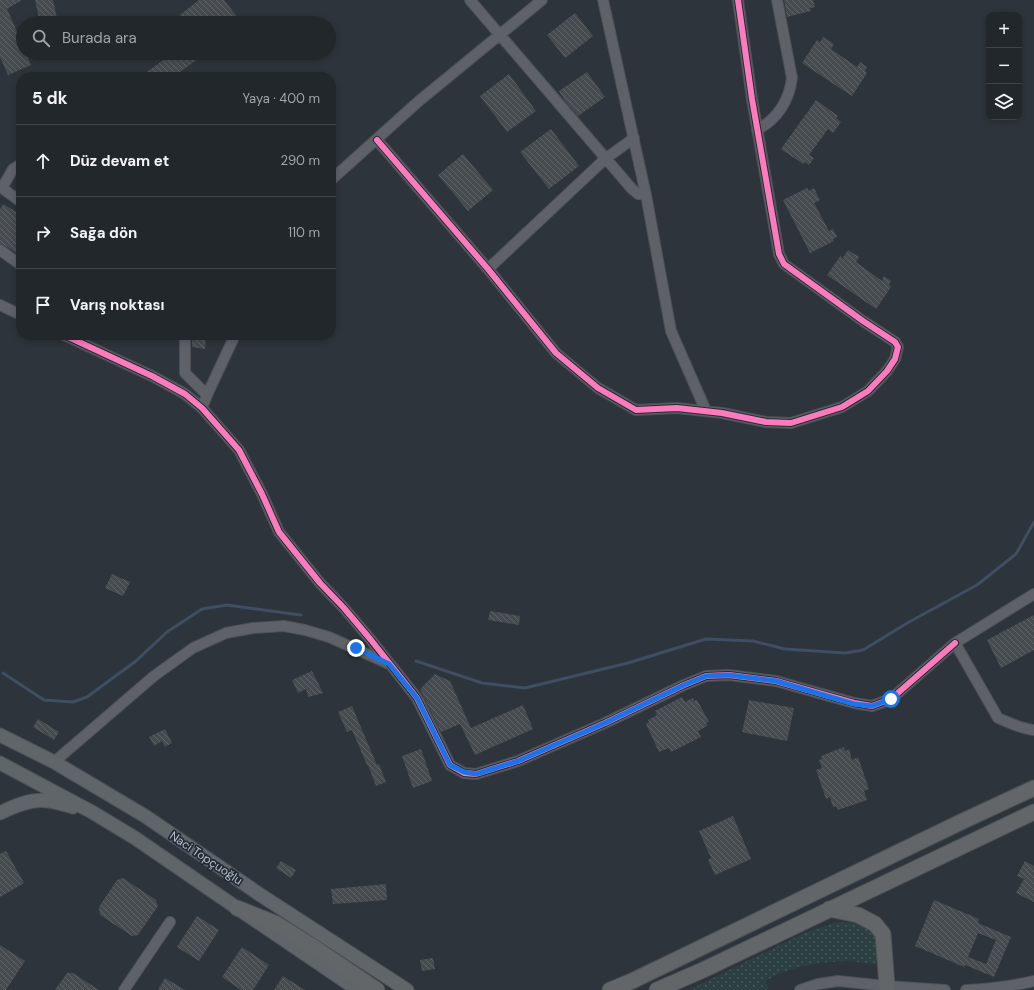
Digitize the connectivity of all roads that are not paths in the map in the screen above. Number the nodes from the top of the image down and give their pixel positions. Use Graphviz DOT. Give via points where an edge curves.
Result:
graph roads {
  1 [pos="470,0"];
  2 [pos="542,0"];
  3 [pos="603,0"];
  4 [pos="738,0"];
  5 [pos="777,0"];
  6 [pos="500,35"];
  7 [pos="757,130"];
  8 [pos="634,138"];
  9 [pos="377,140"];
  10 [pos="605,159"];
  11 [pos="16,167"];
  12 [pos="336,176"];
  13 [pos="1,189"];
  14 [pos="646,195"];
  15 [pos="16,199"];
  16 [pos="0,250"];
  17 [pos="16,261"];
  18 [pos="488,269"];
  19 [pos="0,305"];
  20 [pos="16,313"];
  21 [pos="75,340"];
  22 [pos="185,340"];
  23 [pos="233,340"];
  24 [pos="207,394"];
  25 [pos="202,408"];
  26 [pos="706,411"];
  27 [pos="1034,594"];
  28 [pos="955,643"];
  29 [pos="389,664"];
  30 [pos="1034,730"];
  31 [pos="0,735"];
  32 [pos="54,762"];
  33 [pos="0,763"];
  34 [pos="1034,788"];
  35 [pos="92,812"];
  36 [pos="1034,812"];
  37 [pos="0,813"];
  38 [pos="237,908"];
  39 [pos="829,909"];
  40 [pos="170,922"];
  41 [pos="1034,981"];
  42 [pos="887,986"];
  43 [pos="124,990"];
  44 [pos="358,990"];
  45 [pos="377,990"];
  46 [pos="407,990"];
  47 [pos="610,990"];
  48 [pos="658,990"];
  49 [pos="800,990"];
  50 [pos="945,990"];
  51 [pos="966,990"];
  1 -- 6 [label="street"];
  2 -- 6 [label="street"];
  3 -- 8 [label="street"];
  4 -- 7 [label="street"];
  5 -- 7 [label="street" via="792,78 791,85 780,110 770,122"];
  6 -- 9 [label="street" via="419,101"];
  6 -- 10 [label="street"];
  7 -- 26 [label="street" via="779,254 784,264 895,342 898,347 895,359 887,371 868,391 842,407 791,423 766,422"];
  8 -- 10 [label="street"];
  8 -- 14 [label="street"];
  9 -- 12 [label="street"];
  9 -- 18 [label="street"];
  10 -- 14 [label="street" via="635,192"];
  10 -- 18 [label="street"];
  11 -- 13 [label="street"];
  13 -- 15 [label="street"];
  14 -- 26 [label="street" via="671,331"];
  16 -- 17 [label="street"];
  18 -- 26 [label="street" via="556,353 598,388 636,410 677,408"];
  19 -- 20 [label="street"];
  21 -- 25 [label="street" via="152,376 185,394"];
  22 -- 24 [label="street" via="185,373"];
  23 -- 24 [label="street"];
  24 -- 25 [label="street"];
  25 -- 29 [label="street" via="238,450 279,532"];
  27 -- 28 [label="street"];
  28 -- 29 [label="street" via="891,699 872,706 854,704 776,681 729,675 706,676 518,761 476,774 464,772 450,765 417,698"];
  28 -- 30 [label="street" via="998,718"];
  29 -- 32 [label="street" via="329,637 284,626 226,633 193,648 154,676"];
  31 -- 32 [label="main road, Naci Topçuoğlu"];
  32 -- 46 [label="main road, Naci Topçuoğlu" via="145,816"];
  33 -- 35 [label="main road, Naci Topçuoğlu"];
  34 -- 47 [label="highway"];
  35 -- 37 [label="main road" via="47,801 28,802"];
  35 -- 38 [label="main road, Naci Topçuoğlu" via="135,838"];
  36 -- 39 [label="highway"];
  38 -- 44 [label="main road, Naci Topçuoğlu"];
  38 -- 45 [label="highway" via="277,924"];
  39 -- 42 [label="highway" via="858,915 875,924 883,934"];
  39 -- 48 [label="highway"];
  40 -- 43 [label="street"];
  41 -- 51 [label="street"];
  42 -- 49 [label="street" via="838,981"];
  42 -- 50 [label="street"];
}
